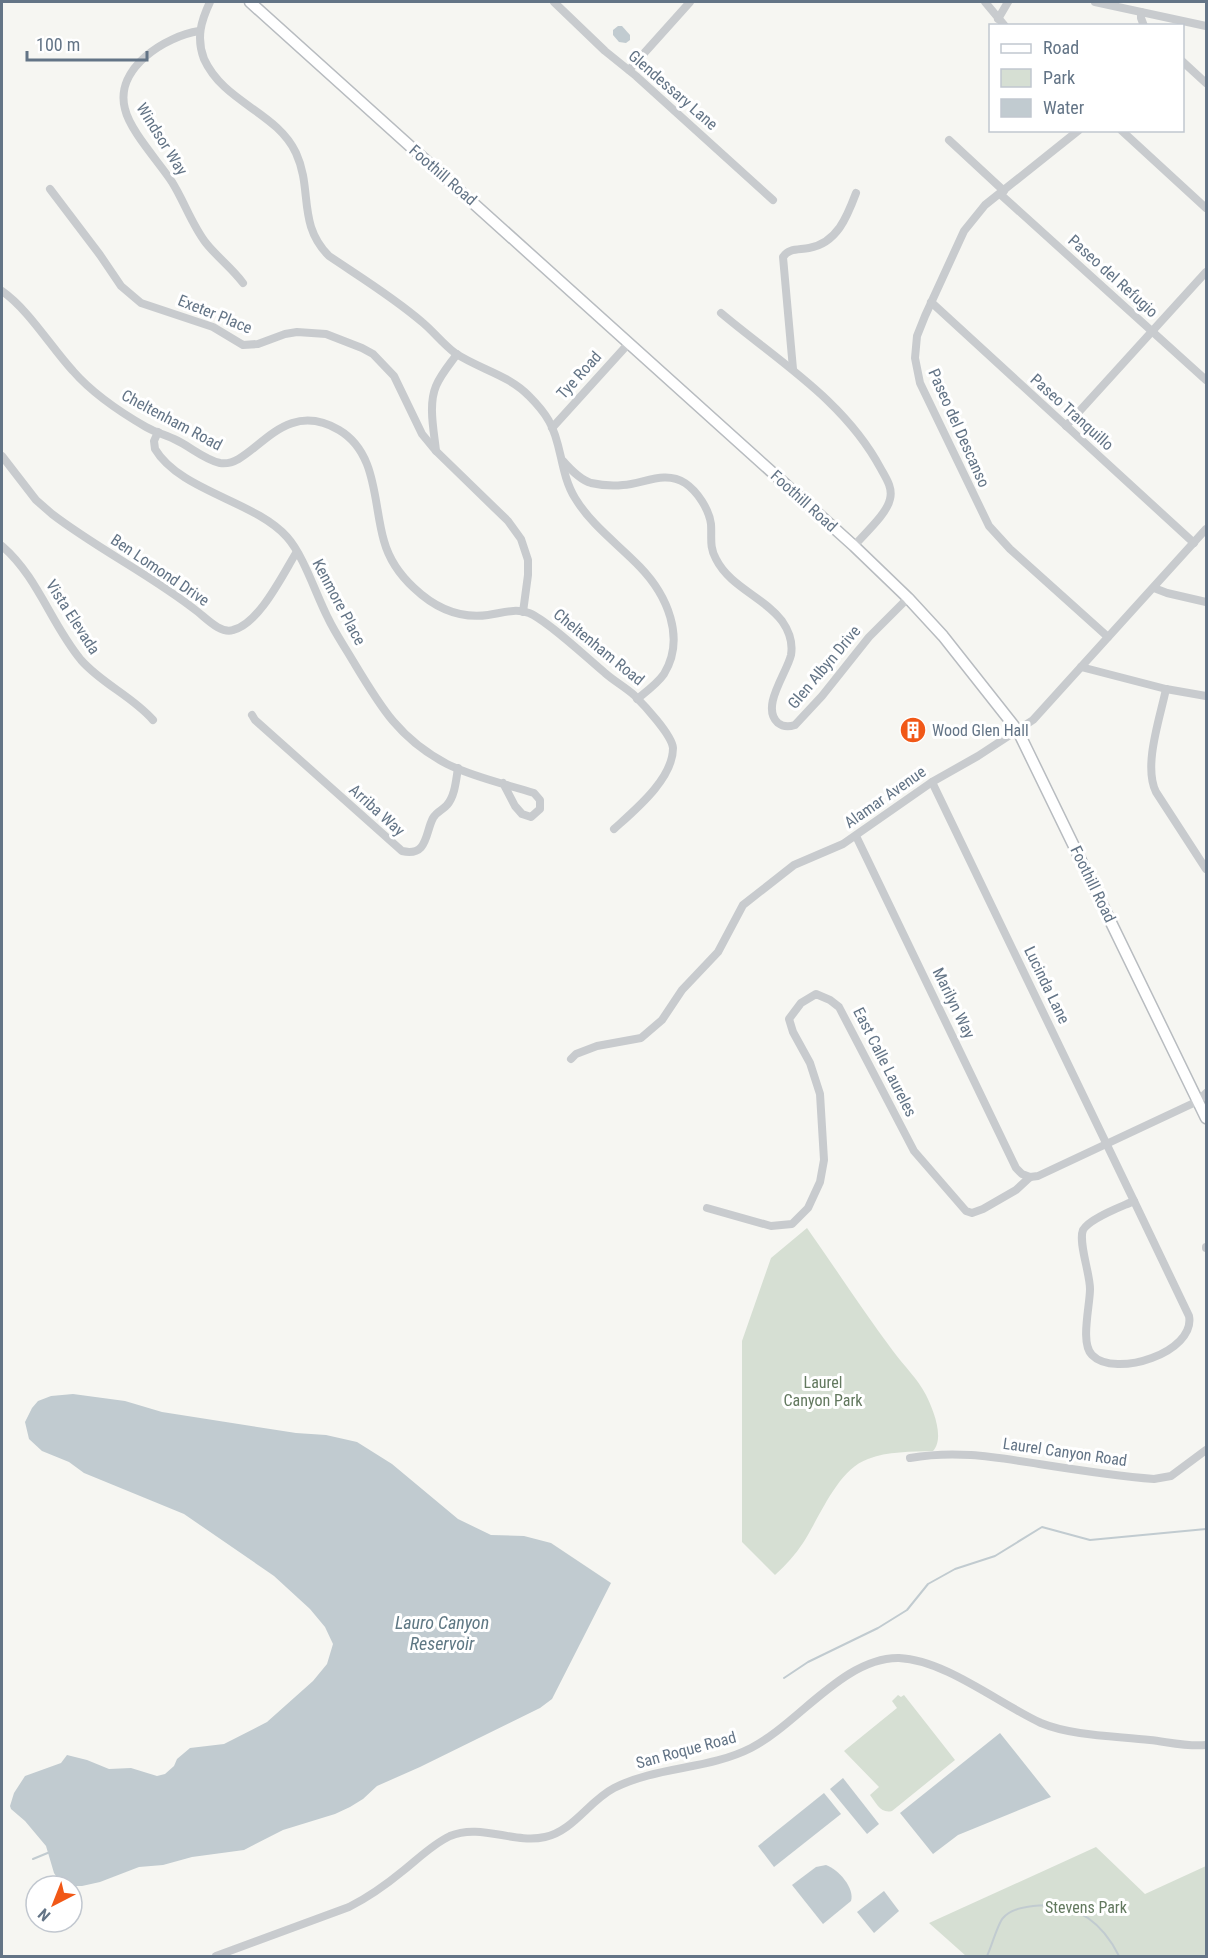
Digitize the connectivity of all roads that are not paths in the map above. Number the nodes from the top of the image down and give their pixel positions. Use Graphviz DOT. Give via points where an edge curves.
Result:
graph roads {
  1 [pos="210,2"];
  2 [pos="250,2"];
  3 [pos="555,2"];
  4 [pos="690,2"];
  5 [pos="985,2"];
  6 [pos="1008,2"];
  7 [pos="1095,2"];
  8 [pos="1141,12"];
  9 [pos="1001,22"];
  10 [pos="1143,24"];
  11 [pos="1206,27"];
  12 [pos="200,31"];
  13 [pos="1184,63"];
  14 [pos="629,70"];
  15 [pos="1206,83"];
  16 [pos="1077,132"];
  17 [pos="1124,132"];
  18 [pos="949,140"];
  19 [pos="50,189"];
  20 [pos="856,193"];
  21 [pos="1002,193"];
  22 [pos="773,200"];
  23 [pos="1206,208"];
  24 [pos="1206,272"];
  25 [pos="243,283"];
  26 [pos="2,291"];
  27 [pos="931,302"];
  28 [pos="721,313"];
  29 [pos="1152,332"];
  30 [pos="629,343"];
  31 [pos="457,354"];
  32 [pos="793,369"];
  33 [pos="1206,380"];
  34 [pos="1066,426"];
  35 [pos="552,428"];
  36 [pos="158,432"];
  37 [pos="436,452"];
  38 [pos="560,459"];
  39 [pos="3,464"];
  40 [pos="1206,529"];
  41 [pos="1194,543"];
  42 [pos="2,546"];
  43 [pos="854,546"];
  44 [pos="296,553"];
  45 [pos="1154,588"];
  46 [pos="908,598"];
  47 [pos="1206,602"];
  48 [pos="523,612"];
  49 [pos="1108,637"];
  50 [pos="1081,667"];
  51 [pos="1166,689"];
  52 [pos="1206,696"];
  53 [pos="637,699"];
  54 [pos="252,715"];
  55 [pos="153,720"];
  56 [pos="1018,731"];
  57 [pos="458,768"];
  58 [pos="932,782"];
  59 [pos="503,783"];
  60 [pos="614,829"];
  61 [pos="856,836"];
  62 [pos="1206,869"];
  63 [pos="571,1059"];
  64 [pos="1206,1093"];
  65 [pos="1198,1101"];
  66 [pos="1206,1118"];
  67 [pos="1107,1144"];
  68 [pos="1030,1177"];
  69 [pos="1134,1201"];
  70 [pos="707,1208"];
  71 [pos="1206,1450"];
  72 [pos="910,1458"];
  73 [pos="1206,1745"];
  74 [pos="216,1956"];
  1 -- 12 [label="street, Cheltenham Road"];
  2 -- 30 [label="main road, Foothill Road"];
  3 -- 14 [label="street, Glendessary Lane"];
  4 -- 14 [label="street"];
  5 -- 9 [label="street"];
  6 -- 9 [label="street"];
  7 -- 8 [label="street"];
  8 -- 10 [label="street"];
  8 -- 11 [label="street"];
  12 -- 25 [label="street, Windsor Way" via="176,36 145,58 126,84 124,108 204,241"];
  12 -- 31 [label="street, Cheltenham Road" via="202,54 215,78 282,134 296,152 309,224 321,248 422,322"];
  13 -- 15 [label="street"];
  14 -- 22 [label="street, Glendessary Lane"];
  16 -- 21 [label="street, Paseo del Descanso"];
  17 -- 23 [label="street"];
  18 -- 21 [label="street, Paseo del Refugio"];
  19 -- 37 [label="street, Exeter Place" via="121,286 141,303 213,327 243,345 256,345 297,332 326,334 373,354 394,376 422,434"];
  20 -- 32 [label="street" via="843,224 832,237 816,247 788,252 783,257"];
  21 -- 27 [label="street, Paseo del Descanso" via="985,205 964,231"];
  21 -- 29 [label="street, Paseo del Refugio"];
  24 -- 29 [label="street"];
  26 -- 36 [label="street, Cheltenham Road" via="84,384"];
  27 -- 34 [label="street, Paseo Tranquillo"];
  27 -- 49 [label="street, Paseo del Descanso" via="915,345 917,375 982,514 1005,544"];
  28 -- 32 [label="street"];
  29 -- 33 [label="street, Paseo del Refugio"];
  29 -- 34 [label="street"];
  30 -- 35 [label="street, Tye Road"];
  30 -- 43 [label="main road, Foothill Road"];
  31 -- 35 [label="street, Cheltenham Road" via="522,390"];
  31 -- 37 [label="street" via="433,393"];
  32 -- 43 [label="street" via="861,434 888,482 889,504"];
  34 -- 41 [label="street, Paseo Tranquillo"];
  35 -- 38 [label="street, Cheltenham Road"];
  36 -- 44 [label="street, Kenmore Place" via="155,450 176,470 266,520 286,537"];
  36 -- 48 [label="street, Cheltenham Road" via="223,464 236,460 284,426 306,422 337,429 356,444 364,457 384,543 414,589 439,607 464,616"];
  37 -- 48 [label="street, Exeter Place" via="508,521 521,539 528,560"];
  38 -- 46 [label="street, Glen Albyn Drive" via="590,483 623,485 666,477 676,478 691,488 707,511 710,546 717,562 782,620 790,636 789,661 773,701 773,713 781,725 795,725 810,711 869,637"];
  38 -- 53 [label="street, Cheltenham Road" via="567,485 583,510 652,581 672,623 674,641 669,663 657,683"];
  39 -- 44 [label="street, Ben Lomond Drive" via="65,524 227,631 242,627 254,616"];
  40 -- 41 [label="street, Alamar Avenue"];
  41 -- 45 [label="street, Alamar Avenue"];
  42 -- 55 [label="street, Vista Elevada" via="24,569 81,660"];
  43 -- 46 [label="main road, Foothill Road"];
  44 -- 57 [label="street, Kenmore Place" via="329,620 382,710 414,742"];
  45 -- 47 [label="street"];
  45 -- 49 [label="street, Alamar Avenue"];
  46 -- 56 [label="main road, Foothill Road"];
  48 -- 53 [label="street, Cheltenham Road" via="537,616"];
  49 -- 50 [label="street, Alamar Avenue"];
  50 -- 51 [label="street"];
  50 -- 56 [label="street, Alamar Avenue"];
  51 -- 52 [label="street"];
  51 -- 62 [label="street" via="1150,764 1151,781"];
  53 -- 60 [label="street" via="669,736 673,750 662,780"];
  54 -- 57 [label="street, Arriba Way" via="402,851 411,852 423,845 434,816 452,798"];
  56 -- 58 [label="street, Alamar Avenue"];
  56 -- 65 [label="main road, Foothill Road"];
  57 -- 59 [label="street, Kenmore Place"];
  58 -- 61 [label="street, Alamar Avenue"];
  58 -- 67 [label="street, Lucinda Lane"];
  59 -- 59 [label="street, Kenmore Place" via="522,814 531,818 536,814 540,800 534,793"];
  61 -- 63 [label="street, Alamar Avenue" via="794,865 743,905 718,952 648,1033 641,1038 590,1048"];
  61 -- 68 [label="street, Marilyn Way" via="1016,1168"];
  64 -- 65 [label="street, East Calle Laureles"];
  65 -- 66 [label="main road, Foothill Road"];
  65 -- 67 [label="street, East Calle Laureles"];
  67 -- 68 [label="street, East Calle Laureles"];
  67 -- 69 [label="street, Lucinda Lane"];
  68 -- 70 [label="street, East Calle Laureles" via="983,1209 966,1211 914,1151 839,1006 816,994 801,1003 789,1019 820,1094 824,1160 820,1182 808,1208 792,1224 771,1226"];
  69 -- 69 [label="street, Lucinda Lane" via="1190,1325 1181,1341 1156,1356 1131,1363 1106,1362 1093,1356 1086,1344 1090,1288 1082,1236 1091,1222"];
  71 -- 72 [label="street, Laurel Canyon Road" via="1171,1476 1154,1479 955,1453"];
  73 -- 74 [label="street, San Roque Road" via="1057,1728 935,1666 900,1658 876,1661 854,1670 765,1739 730,1757 614,1788 553,1835 526,1839 473,1832 451,1836 367,1898"];
}
